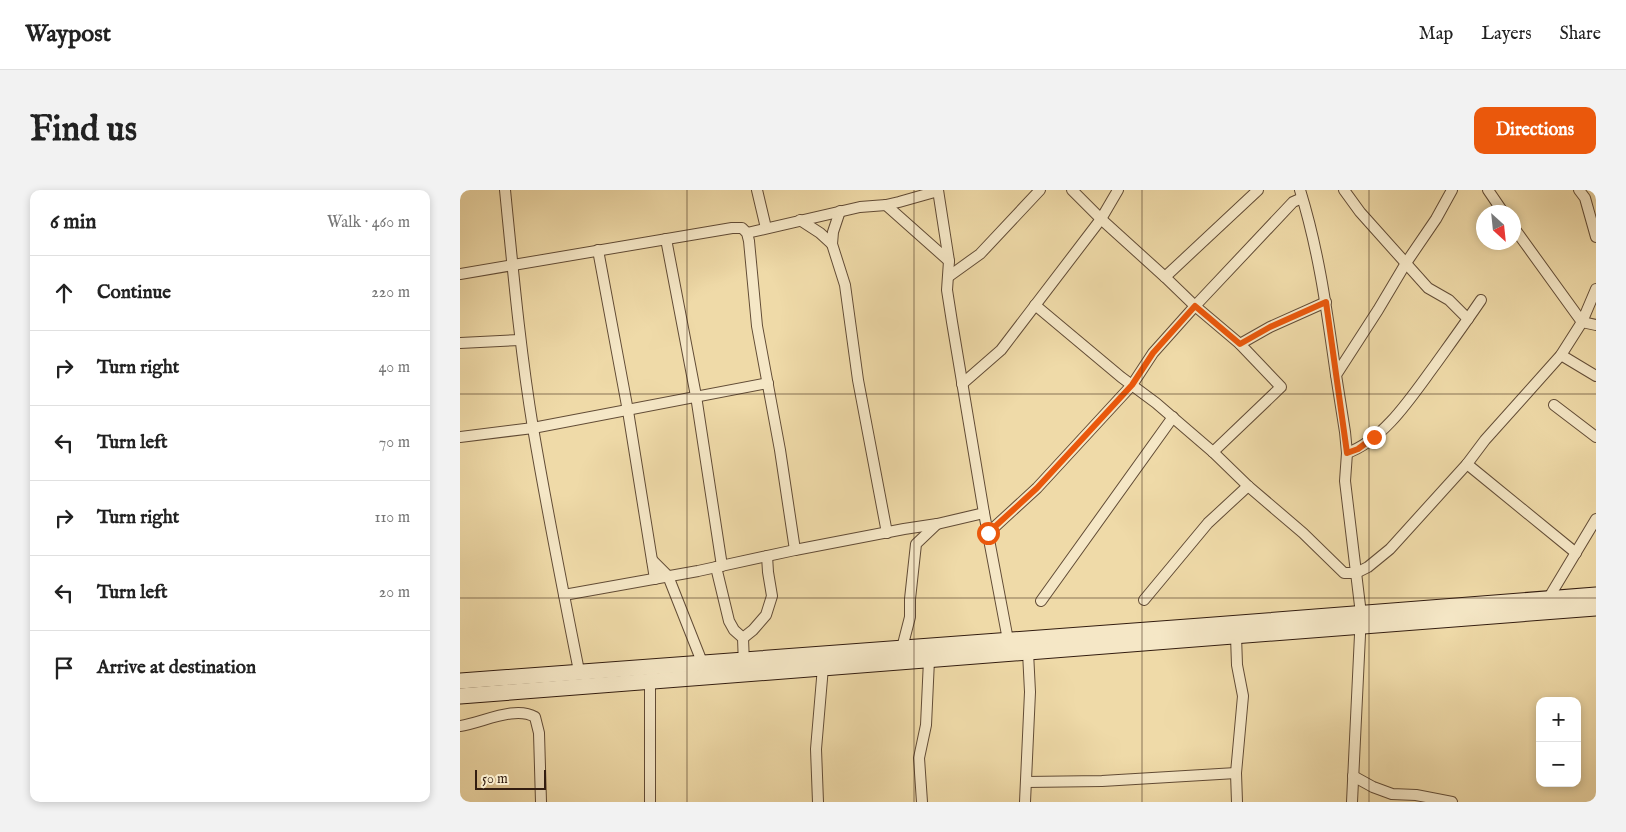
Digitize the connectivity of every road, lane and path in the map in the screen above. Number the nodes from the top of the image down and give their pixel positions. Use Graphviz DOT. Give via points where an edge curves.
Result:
graph roads {
  1 [pos="506,190"];
  2 [pos="757,190"];
  3 [pos="1040,190"];
  4 [pos="1072,190"];
  5 [pos="1118,190"];
  6 [pos="1258,190"];
  7 [pos="1344,190"];
  8 [pos="1452,190"];
  9 [pos="1488,190"];
  10 [pos="1579,190"];
  11 [pos="938,191"];
  12 [pos="1301,194"];
  13 [pos="886,205"];
  14 [pos="1498,205"];
  15 [pos="840,211"];
  16 [pos="1101,219"];
  17 [pos="800,220"];
  18 [pos="766,228"];
  19 [pos="746,233"];
  20 [pos="1521,238"];
  21 [pos="1596,238"];
  22 [pos="666,239"];
  23 [pos="832,244"];
  24 [pos="598,250"];
  25 [pos="949,261"];
  26 [pos="1406,263"];
  27 [pos="512,266"];
  28 [pos="460,274"];
  29 [pos="1166,276"];
  30 [pos="948,277"];
  31 [pos="1596,290"];
  32 [pos="1481,300"];
  33 [pos="1326,302"];
  34 [pos="1035,305"];
  35 [pos="1195,306"];
  36 [pos="1468,319"];
  37 [pos="1582,322"];
  38 [pos="1596,325"];
  39 [pos="520,340"];
  40 [pos="460,343"];
  41 [pos="1240,344"];
  42 [pos="1561,355"];
  43 [pos="1336,375"];
  44 [pos="1596,376"];
  45 [pos="768,383"];
  46 [pos="962,384"];
  47 [pos="1132,385"];
  48 [pos="696,396"];
  49 [pos="1554,405"];
  50 [pos="628,411"];
  51 [pos="1173,417"];
  52 [pos="533,428"];
  53 [pos="460,437"];
  54 [pos="1596,437"];
  55 [pos="1213,452"];
  56 [pos="1347,453"];
  57 [pos="1467,464"];
  58 [pos="1248,486"];
  59 [pos="984,513"];
  60 [pos="1596,519"];
  61 [pos="937,524"];
  62 [pos="904,529"];
  63 [pos="887,532"];
  64 [pos="988,533"];
  65 [pos="916,544"];
  66 [pos="794,550"];
  67 [pos="1576,553"];
  68 [pos="767,556"];
  69 [pos="652,560"];
  70 [pos="719,567"];
  71 [pos="1356,573"];
  72 [pos="668,576"];
  73 [pos="655,579"];
  74 [pos="564,595"];
  75 [pos="1596,595"];
  76 [pos="1548,599"];
  77 [pos="1144,600"];
  78 [pos="1041,601"];
  79 [pos="1596,608"];
  80 [pos="1362,620"];
  81 [pos="1236,636"];
  82 [pos="743,638"];
  83 [pos="1008,640"];
  84 [pos="902,648"];
  85 [pos="1028,652"];
  86 [pos="929,660"];
  87 [pos="702,662"];
  88 [pos="744,666"];
  89 [pos="823,667"];
  90 [pos="579,671"];
  91 [pos="460,680"];
  92 [pos="650,682"];
  93 [pos="460,696"];
  94 [pos="460,726"];
  95 [pos="1236,773"];
  96 [pos="1353,776"];
  97 [pos="1026,782"];
  98 [pos="541,802"];
  99 [pos="650,802"];
  100 [pos="818,802"];
  101 [pos="922,802"];
  102 [pos="1025,802"];
  103 [pos="1236,802"];
  104 [pos="1352,802"];
  105 [pos="1452,802"];
  1 -- 27 [label="street"];
  2 -- 18 [label="street"];
  3 -- 30 [label="street" via="980,254"];
  4 -- 16 [label="street"];
  5 -- 16 [label="street"];
  6 -- 29 [label="street"];
  7 -- 26 [label="street"];
  8 -- 26 [label="street"];
  9 -- 14 [label="street"];
  10 -- 21 [label="street" via="1585,198"];
  11 -- 13 [label="street"];
  11 -- 25 [label="street"];
  12 -- 33 [label="street"];
  12 -- 35 [label="street"];
  13 -- 15 [label="street"];
  13 -- 25 [label="street"];
  15 -- 17 [label="street"];
  15 -- 23 [label="street"];
  16 -- 29 [label="street"];
  16 -- 34 [label="street"];
  17 -- 18 [label="street"];
  17 -- 23 [label="street"];
  18 -- 19 [label="street"];
  19 -- 22 [label="street" via="742,228 732,228"];
  19 -- 45 [label="street" via="757,326"];
  20 -- 37 [label="street"];
  22 -- 24 [label="street"];
  22 -- 48 [label="street"];
  23 -- 63 [label="street" via="845,286 858,380"];
  24 -- 27 [label="street"];
  24 -- 50 [label="street"];
  25 -- 30 [label="street"];
  26 -- 36 [label="street" via="1428,288 1449,300"];
  26 -- 43 [label="street"];
  27 -- 28 [label="street"];
  27 -- 39 [label="street"];
  29 -- 35 [label="street"];
  30 -- 46 [label="street" via="947,290"];
  31 -- 37 [label="street"];
  32 -- 36 [label="street"];
  33 -- 41 [label="street"];
  33 -- 43 [label="street"];
  34 -- 46 [label="street" via="1002,350"];
  34 -- 47 [label="street"];
  35 -- 41 [label="street"];
  35 -- 47 [label="street" via="1153,353"];
  36 -- 56 [label="street" via="1404,407 1374,437"];
  37 -- 38 [label="street"];
  37 -- 42 [label="street"];
  39 -- 40 [label="street"];
  39 -- 52 [label="street"];
  41 -- 55 [label="street" via="1282,387"];
  42 -- 44 [label="street"];
  42 -- 57 [label="street"];
  43 -- 56 [label="street"];
  45 -- 48 [label="street"];
  45 -- 66 [label="street"];
  46 -- 59 [label="street"];
  47 -- 51 [label="street"];
  47 -- 64 [label="street" via="1037,488"];
  48 -- 50 [label="street"];
  48 -- 70 [label="street"];
  49 -- 54 [label="street"];
  50 -- 52 [label="street"];
  50 -- 69 [label="street"];
  51 -- 55 [label="street"];
  51 -- 78 [label="street"];
  52 -- 53 [label="street"];
  52 -- 74 [label="street"];
  55 -- 58 [label="street"];
  56 -- 71 [label="street" via="1345,481"];
  57 -- 67 [label="street"];
  57 -- 71 [label="street" via="1390,549"];
  58 -- 71 [label="street" via="1344,573"];
  58 -- 77 [label="street" via="1208,523"];
  59 -- 61 [label="street"];
  59 -- 64 [label="street"];
  60 -- 67 [label="street"];
  61 -- 62 [label="street"];
  61 -- 65 [label="street"];
  62 -- 63 [label="street"];
  62 -- 65 [label="street"];
  63 -- 66 [label="street"];
  64 -- 83 [label="street"];
  65 -- 84 [label="street" via="910,617"];
  66 -- 68 [label="street"];
  67 -- 76 [label="street"];
  68 -- 70 [label="street"];
  68 -- 82 [label="street" via="772,596 766,615"];
  69 -- 72 [label="street"];
  69 -- 73 [label="street"];
  70 -- 72 [label="street"];
  70 -- 82 [label="street" via="729,621"];
  71 -- 80 [label="street"];
  72 -- 73 [label="street"];
  72 -- 87 [label="street"];
  73 -- 74 [label="street"];
  74 -- 90 [label="street"];
  75 -- 76 [label="main road"];
  76 -- 80 [label="main road"];
  79 -- 80 [label="main road"];
  80 -- 81 [label="main road"];
  80 -- 83 [label="main road"];
  80 -- 96 [label="street"];
  81 -- 85 [label="main road"];
  81 -- 95 [label="street" via="1243,696"];
  82 -- 88 [label="street"];
  83 -- 84 [label="main road"];
  84 -- 88 [label="main road"];
  85 -- 86 [label="main road"];
  85 -- 97 [label="street" via="1030,692"];
  86 -- 89 [label="main road"];
  86 -- 101 [label="street" via="926,725 919,758"];
  87 -- 88 [label="main road"];
  87 -- 90 [label="main road"];
  88 -- 89 [label="main road"];
  88 -- 92 [label="main road"];
  89 -- 100 [label="street" via="816,749"];
  90 -- 91 [label="main road"];
  92 -- 93 [label="main road"];
  92 -- 99 [label="street"];
  94 -- 98 [label="street" via="516,713 535,717 539,733"];
  95 -- 97 [label="street"];
  95 -- 103 [label="street"];
  96 -- 104 [label="street"];
  96 -- 105 [label="street" via="1392,794"];
  97 -- 102 [label="street"];
}
